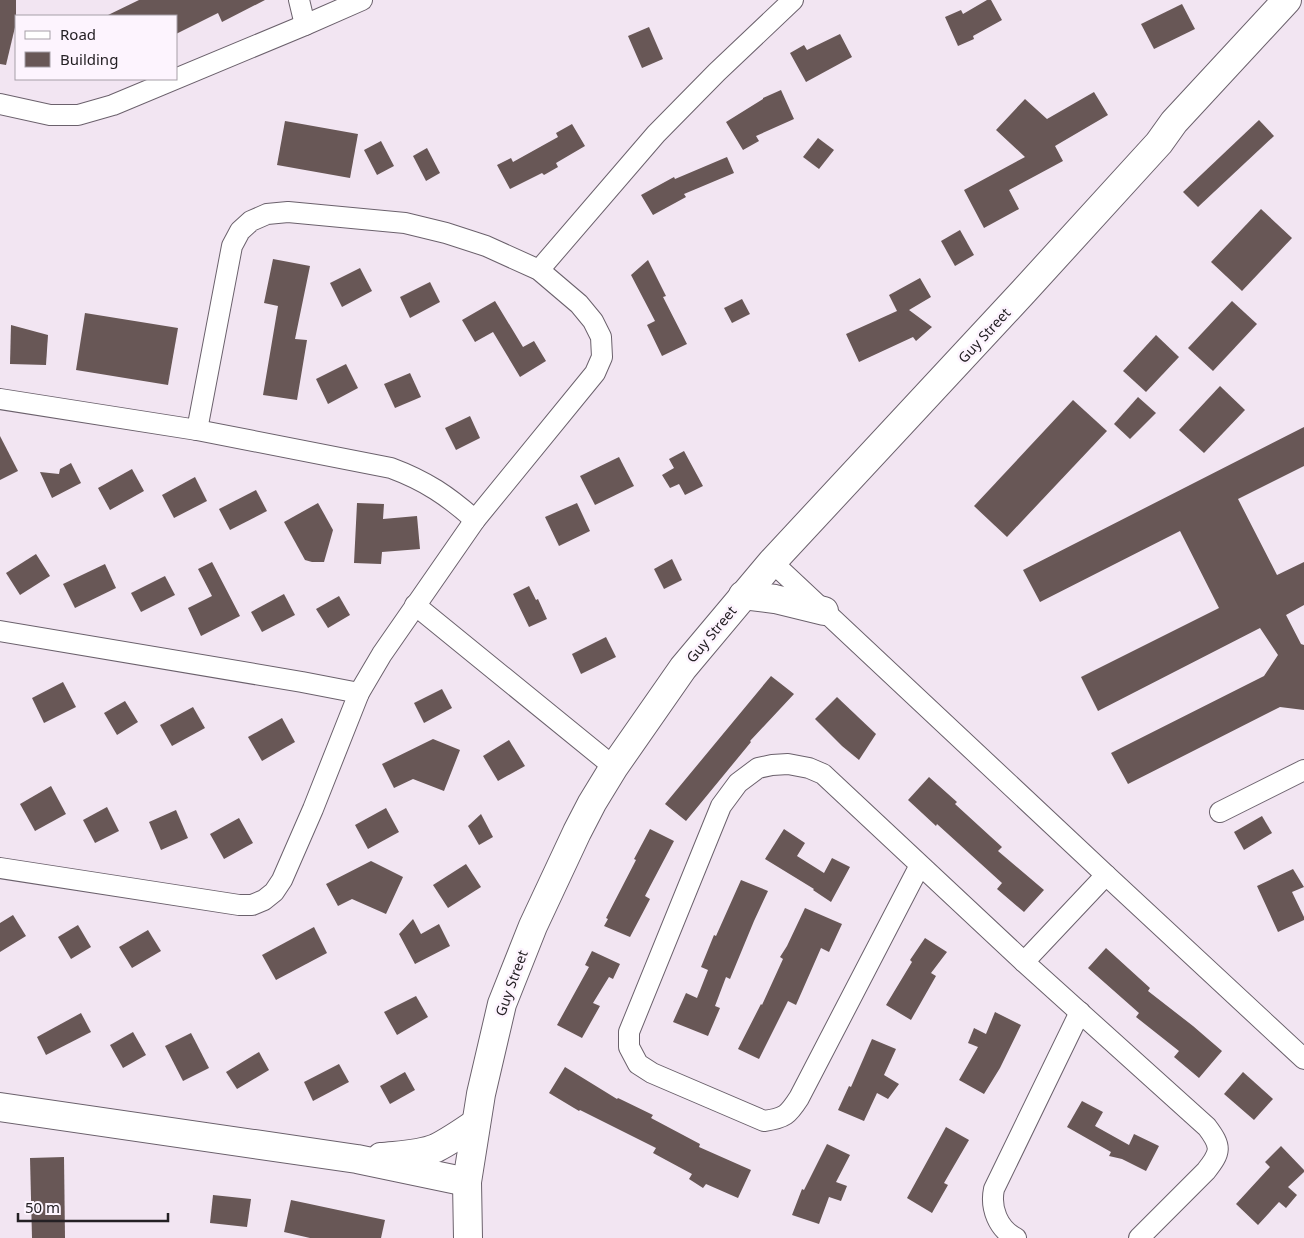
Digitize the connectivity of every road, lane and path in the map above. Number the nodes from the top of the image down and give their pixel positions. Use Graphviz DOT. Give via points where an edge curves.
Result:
graph roads {
  1 [pos="299,0"];
  2 [pos="362,0"];
  3 [pos="793,0"];
  4 [pos="1287,0"];
  5 [pos="1304,8"];
  6 [pos="306,26"];
  7 [pos="178,79"];
  8 [pos="176,80"];
  9 [pos="0,104"];
  10 [pos="1160,143"];
  11 [pos="539,270"];
  12 [pos="0,399"];
  13 [pos="197,430"];
  14 [pos="475,520"];
  15 [pos="772,562"];
  16 [pos="743,596"];
  17 [pos="415,606"];
  18 [pos="824,611"];
  19 [pos="0,631"];
  20 [pos="359,693"];
  21 [pos="614,767"];
  22 [pos="1304,770"];
  23 [pos="1220,812"];
  24 [pos="920,865"];
  25 [pos="0,868"];
  26 [pos="1106,876"];
  27 [pos="1024,962"];
  28 [pos="1080,1012"];
  29 [pos="1304,1059"];
  30 [pos="0,1107"];
  31 [pos="476,1123"];
  32 [pos="357,1159"];
  33 [pos="467,1182"];
  34 [pos="468,1238"];
  35 [pos="1016,1238"];
  36 [pos="1139,1238"];
  1 -- 6 [label="street"];
  2 -- 6 [label="street"];
  3 -- 11 [label="street" via="656,134"];
  4 -- 10 [label="street, Guy Street" via="1174,122"];
  5 -- 10 [label="street, Guy Street" via="1183,128"];
  6 -- 7 [label="street"];
  8 -- 9 [label="street" via="113,106 78,114 50,115"];
  10 -- 15 [label="street, Guy Street"];
  11 -- 13 [label="street" via="486,246 405,223 288,212 267,214 251,221 240,231 232,246"];
  11 -- 14 [label="street" via="579,304 593,321 602,337 602,357 595,373"];
  12 -- 13 [label="street"];
  13 -- 14 [label="street" via="391,468 433,487"];
  14 -- 17 [label="street"];
  15 -- 16 [label="street, Guy Street"];
  15 -- 18 [label="street"];
  16 -- 18 [label="street" via="775,599"];
  16 -- 21 [label="street, Guy Street" via="683,668"];
  17 -- 20 [label="street"];
  17 -- 21 [label="street"];
  18 -- 26 [label="street"];
  19 -- 20 [label="street"];
  20 -- 25 [label="street" via="282,880 264,900 252,905 239,905"];
  21 -- 31 [label="street, Guy Street" via="577,832 533,926 502,1004"];
  22 -- 23 [label="street"];
  24 -- 24 [label="street" via="822,774 788,764 758,768 738,783 721,806 629,1032 630,1047 638,1064 764,1122 789,1114"];
  24 -- 27 [label="street"];
  26 -- 27 [label="street"];
  26 -- 29 [label="street"];
  27 -- 28 [label="street"];
  28 -- 35 [label="street" via="992,1196 998,1223"];
  28 -- 36 [label="street" via="1207,1127 1219,1148 1206,1171"];
  30 -- 32 [label="street"];
  31 -- 32 [label="street" via="434,1149"];
  31 -- 33 [label="street, Guy Street"];
  32 -- 33 [label="street"];
  33 -- 34 [label="street, Guy Street"];
}
